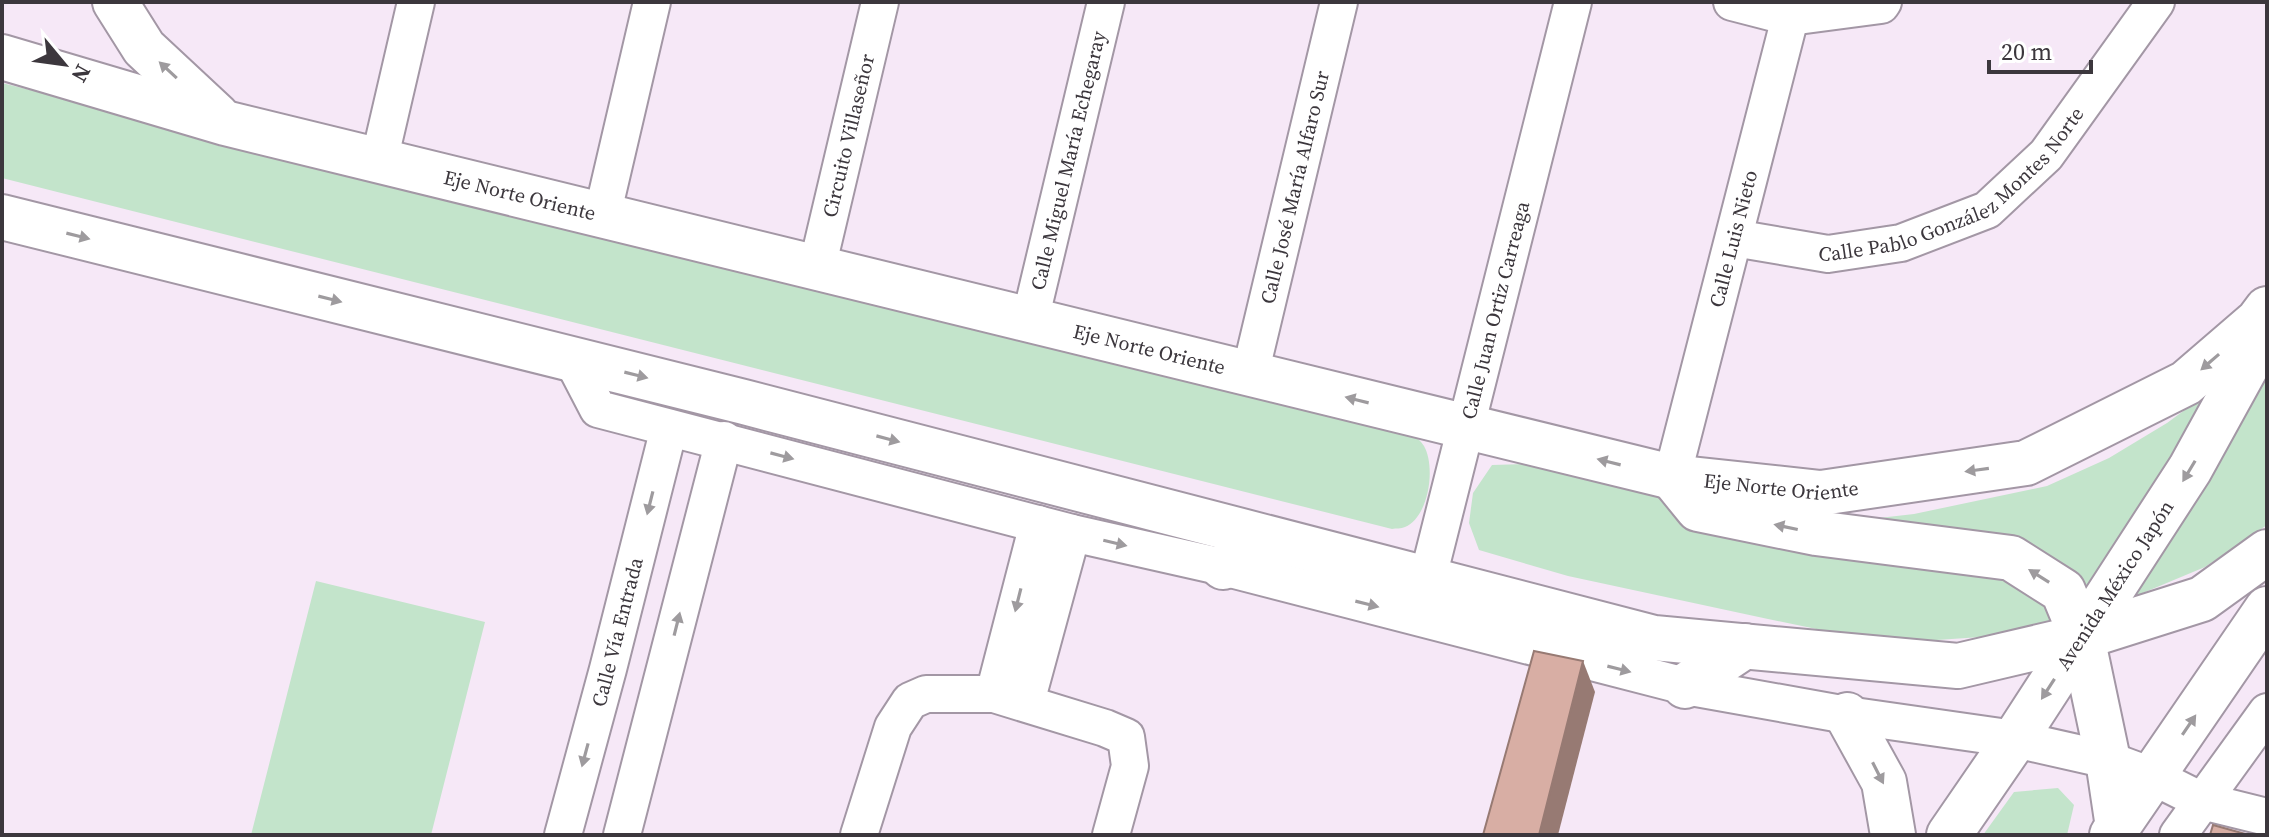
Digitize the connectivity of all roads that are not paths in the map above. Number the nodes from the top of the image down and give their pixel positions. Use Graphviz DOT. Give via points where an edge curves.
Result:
graph roads {
  1 [pos="115,2"];
  2 [pos="416,2"];
  3 [pos="652,2"];
  4 [pos="880,2"];
  5 [pos="1106,2"];
  6 [pos="1339,2"];
  7 [pos="1573,2"];
  8 [pos="1732,2"];
  9 [pos="1883,2"];
  10 [pos="2156,2"];
  11 [pos="1792,9"];
  12 [pos="2,57"];
  13 [pos="225,123"];
  14 [pos="379,161"];
  15 [pos="602,216"];
  16 [pos="2,217"];
  17 [pos="1734,238"];
  18 [pos="817,268"];
  19 [pos="2267,309"];
  20 [pos="1030,320"];
  21 [pos="2267,329"];
  22 [pos="572,359"];
  23 [pos="1250,374"];
  24 [pos="1466,427"];
  25 [pos="669,428"];
  26 [pos="724,440"];
  27 [pos="1672,477"];
  28 [pos="1038,524"];
  29 [pos="1072,533"];
  30 [pos="1281,542"];
  31 [pos="2267,552"];
  32 [pos="1223,567"];
  33 [pos="1423,598"];
  34 [pos="2267,609"];
  35 [pos="2082,637"];
  36 [pos="1745,646"];
  37 [pos="608,669"];
  38 [pos="662,681"];
  39 [pos="1685,686"];
  40 [pos="1010,698"];
  41 [pos="2267,712"];
  42 [pos="1847,715"];
  43 [pos="2015,739"];
  44 [pos="2108,760"];
  45 [pos="2154,777"];
  46 [pos="2202,801"];
  47 [pos="2267,817"];
  48 [pos="2115,831"];
  49 [pos="563,835"];
  50 [pos="622,835"];
  51 [pos="859,835"];
  52 [pos="1111,835"];
  53 [pos="1893,835"];
  54 [pos="1949,835"];
  55 [pos="2178,835"];
  13 -- 1 [label="main road, one-way" via="144,48"];
  2 -- 14 [label="street"];
  3 -- 15 [label="street"];
  4 -- 18 [label="street, Circuito Villaseñor"];
  5 -- 20 [label="street, Calle Miguel María Echegaray"];
  6 -- 23 [label="street, Calle José María Alfaro Sur"];
  7 -- 24 [label="street, Calle Juan Ortiz Carreaga"];
  8 -- 11 [label="street"];
  9 -- 11 [label="street"];
  10 -- 17 [label="street, Calle Pablo González Montes Norte" via="2046,155 1987,210 1901,243 1828,254"];
  11 -- 17 [label="street, Calle Luis Nieto"];
  12 -- 13 [label="main road, Eje Norte Oriente"];
  13 -- 14 [label="main road, Eje Norte Oriente"];
  14 -- 15 [label="main road, Eje Norte Oriente"];
  15 -- 18 [label="main road, Eje Norte Oriente"];
  16 -- 22 [label="main road, one-way"];
  17 -- 27 [label="street, Calle Luis Nieto"];
  18 -- 20 [label="main road, Eje Norte Oriente"];
  19 -- 27 [label="main road, Eje Norte Oriente, one-way" via="2186,383 2026,463 1821,493"];
  20 -- 23 [label="main road, Eje Norte Oriente"];
  21 -- 35 [label="main road, Avenida México Japón, one-way" via="2190,469"];
  22 -- 25 [label="street" via="598,409"];
  22 -- 30 [label="main road, one-way"];
  24 -- 23 [label="main road, Eje Norte Oriente, one-way"];
  27 -- 24 [label="main road, Eje Norte Oriente, one-way"];
  24 -- 33 [label="street, Calle Juan Ortiz Carreaga"];
  25 -- 26 [label="street"];
  25 -- 37 [label="street, Calle Vía Entrada, one-way"];
  26 -- 28 [label="street, one-way"];
  38 -- 26 [label="street, one-way"];
  35 -- 27 [label="main road, one-way" via="2063,591 2011,558 1816,533 1698,509"];
  28 -- 29 [label="street"];
  28 -- 40 [label="street, one-way"];
  29 -- 32 [label="street, one-way"];
  29 -- 40 [label="street"];
  30 -- 32 [label="main road"];
  30 -- 33 [label="main road"];
  31 -- 35 [label="main road" via="2202,599"];
  32 -- 33 [label="street, one-way"];
  33 -- 36 [label="main road" via="1654,638"];
  33 -- 39 [label="street, one-way"];
  45 -- 34 [label="main road, one-way"];
  35 -- 36 [label="main road" via="1958,666"];
  35 -- 43 [label="main road, Avenida México Japón, one-way"];
  35 -- 44 [label="main road"];
  36 -- 39 [label="main road"];
  37 -- 38 [label="street"];
  37 -- 49 [label="street, Calle Vía Entrada, one-way"];
  38 -- 50 [label="street"];
  39 -- 42 [label="street"];
  40 -- 51 [label="street" via="926,694 910,701 893,727"];
  40 -- 52 [label="street" via="1126,737 1130,766"];
  41 -- 46 [label="street"];
  42 -- 43 [label="street"];
  42 -- 53 [label="main road, one-way" via="1884,782"];
  43 -- 44 [label="street"];
  43 -- 54 [label="main road, Avenida México Japón"];
  44 -- 45 [label="street"];
  44 -- 48 [label="main road"];
  45 -- 46 [label="street"];
  45 -- 48 [label="main road"];
  46 -- 47 [label="street"];
  46 -- 55 [label="street"];
}
